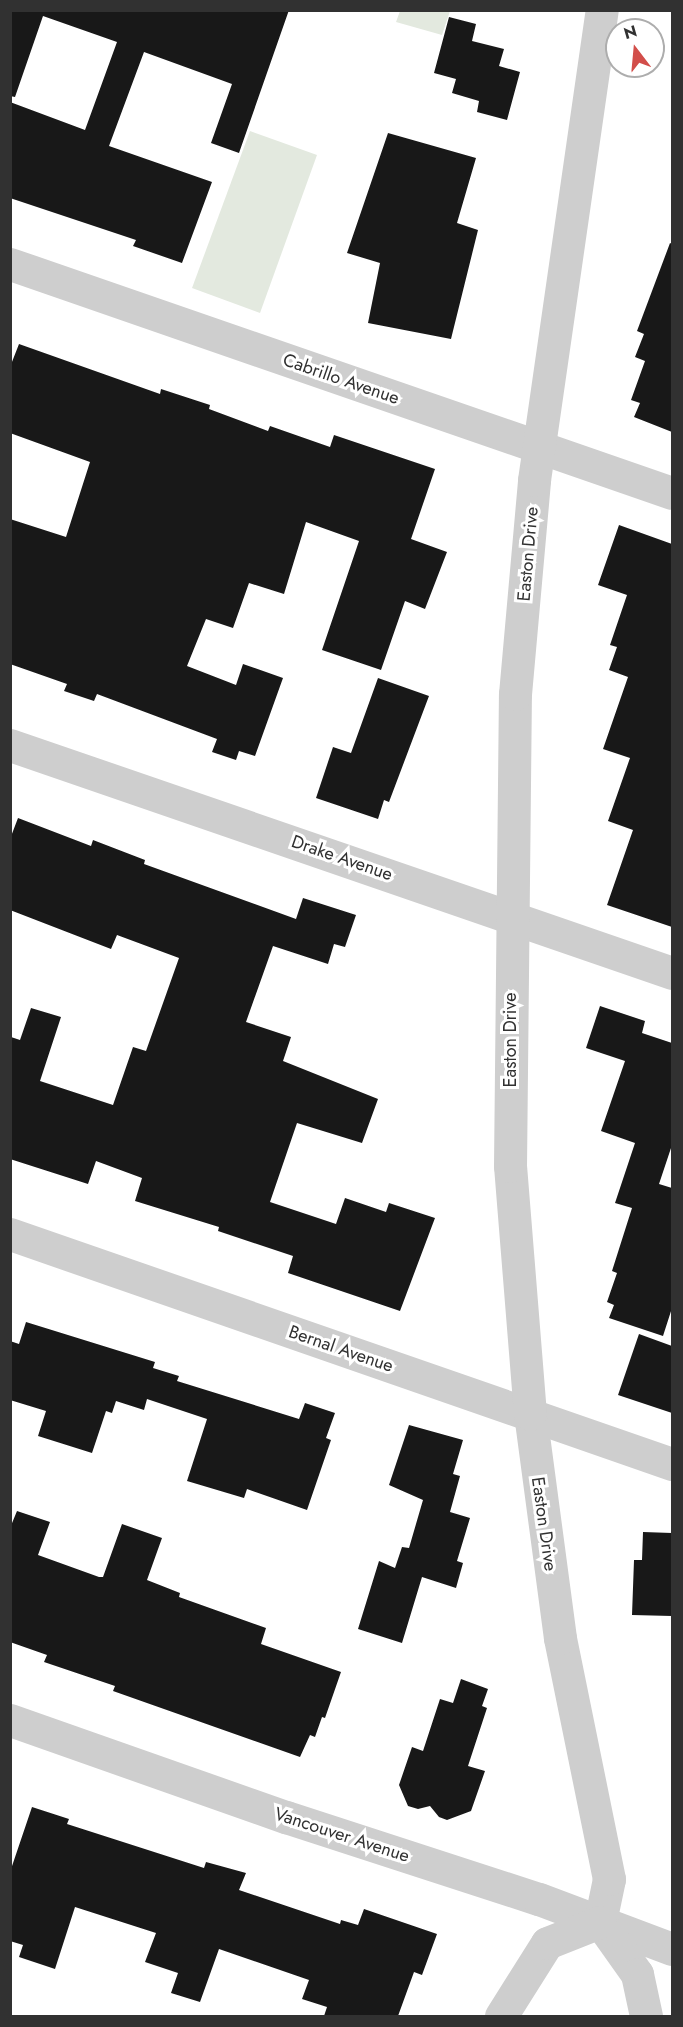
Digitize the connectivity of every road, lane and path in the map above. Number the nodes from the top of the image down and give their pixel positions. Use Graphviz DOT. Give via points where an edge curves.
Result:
graph roads {
  1 [pos="602,10"];
  2 [pos="10,264"];
  3 [pos="539,448"];
  4 [pos="672,494"];
  5 [pos="10,745"];
  6 [pos="510,916"];
  7 [pos="672,973"];
  8 [pos="10,1234"];
  9 [pos="530,1414"];
  10 [pos="672,1464"];
  11 [pos="10,1720"];
  12 [pos="600,1922"];
  13 [pos="672,1949"];
  14 [pos="501,2016"];
  15 [pos="646,2016"];
  1 -- 3 [label="street, Easton Drive"];
  2 -- 3 [label="street, Cabrillo Avenue"];
  3 -- 4 [label="street, Cabrillo Avenue"];
  3 -- 6 [label="street, Easton Drive" via="515,694"];
  5 -- 6 [label="street, Drake Avenue"];
  6 -- 7 [label="street, Drake Avenue"];
  6 -- 9 [label="street, Easton Drive" via="510,1166"];
  8 -- 9 [label="street, Bernal Avenue"];
  9 -- 10 [label="street, Bernal Avenue"];
  9 -- 12 [label="street, Easton Drive" via="560,1638 609,1879"];
  11 -- 12 [label="street, Vancouver Avenue"];
  12 -- 13 [label="street, Vancouver Avenue"];
  12 -- 14 [label="street" via="547,1943"];
  12 -- 15 [label="street" via="637,1974"];
}
